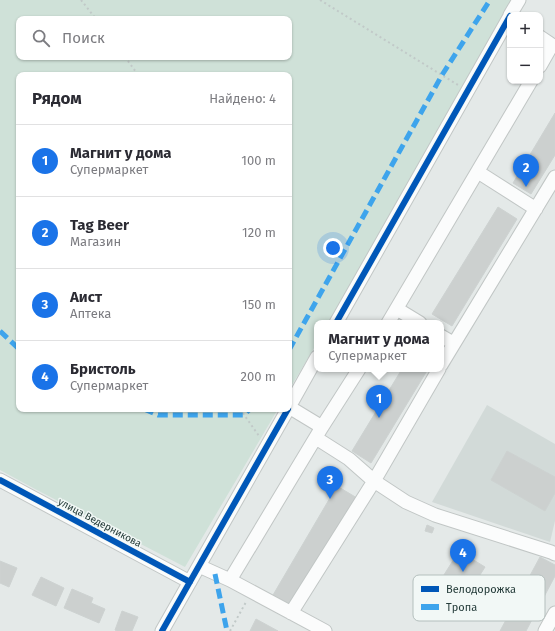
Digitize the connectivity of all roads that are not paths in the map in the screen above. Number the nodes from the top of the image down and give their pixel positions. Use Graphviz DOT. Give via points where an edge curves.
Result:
graph roads {
  1 [pos="519,0"];
  2 [pos="513,12"];
  3 [pos="507,22"];
  4 [pos="543,38"];
  5 [pos="554,43"];
  6 [pos="543,61"];
  7 [pos="529,84"];
  8 [pos="478,172"];
  9 [pos="555,177"];
  10 [pos="536,210"];
  11 [pos="397,309"];
  12 [pos="338,320"];
  13 [pos="390,320"];
  14 [pos="415,320"];
  15 [pos="444,338"];
  16 [pos="454,343"];
  17 [pos="444,360"];
  18 [pos="314,362"];
  19 [pos="357,372"];
  20 [pos="437,372"];
  21 [pos="292,402"];
  22 [pos="292,410"];
  23 [pos="286,412"];
  24 [pos="319,432"];
  25 [pos="0,480"];
  26 [pos="374,481"];
  27 [pos="554,549"];
  28 [pos="199,566"];
  29 [pos="230,580"];
  30 [pos="190,582"];
  31 [pos="291,613"];
  32 [pos="555,613"];
  33 [pos="162,631"];
  34 [pos="325,631"];
  35 [pos="546,631"];
  1 -- 2 [label="street"];
  3 -- 12 [label="street"];
  4 -- 5 [label="street"];
  5 -- 6 [label="street"];
  7 -- 8 [label="street"];
  8 -- 10 [label="street"];
  8 -- 11 [label="street"];
  9 -- 10 [label="street"];
  10 -- 16 [label="street"];
  11 -- 13 [label="street"];
  11 -- 14 [label="street"];
  15 -- 16 [label="street"];
  16 -- 17 [label="street"];
  18 -- 21 [label="street"];
  19 -- 24 [label="street"];
  20 -- 26 [label="street"];
  22 -- 24 [label="street"];
  23 -- 28 [label="street"];
  24 -- 26 [label="street"];
  24 -- 29 [label="street"];
  25 -- 30 [label="street, улица Ведерникова"];
  26 -- 27 [label="street" via="406,502 435,515"];
  26 -- 31 [label="street"];
  28 -- 29 [label="street"];
  28 -- 30 [label="street"];
  29 -- 31 [label="street"];
  30 -- 33 [label="street"];
  31 -- 34 [label="street"];
  32 -- 35 [label="street"];
}
